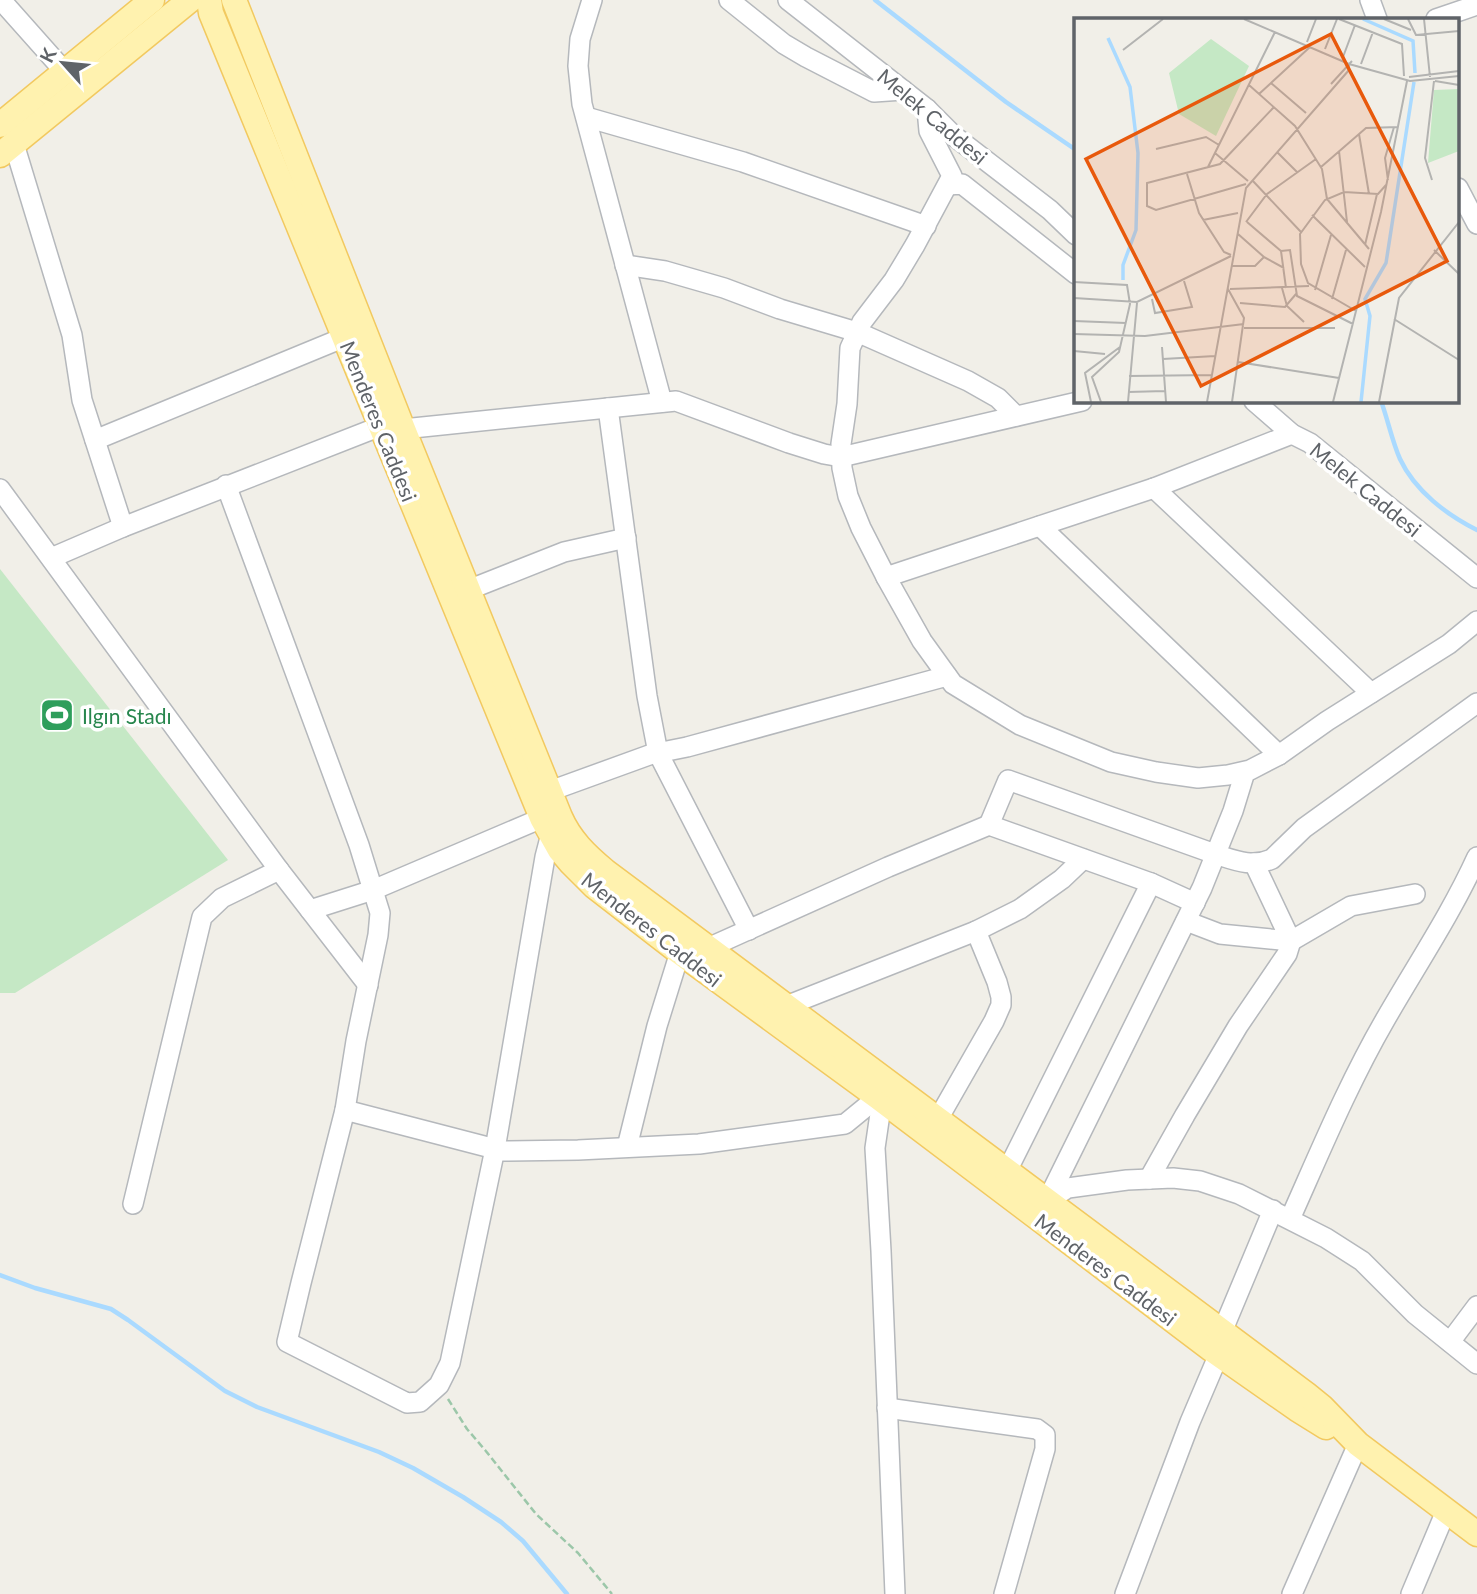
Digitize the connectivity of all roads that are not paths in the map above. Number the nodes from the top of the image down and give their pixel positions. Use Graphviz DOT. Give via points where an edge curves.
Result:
graph roads {
  1 [pos="1,0"];
  2 [pos="151,0"];
  3 [pos="190,0"];
  4 [pos="209,0"];
  5 [pos="234,0"];
  6 [pos="592,0"];
  7 [pos="729,0"];
  8 [pos="788,0"];
  9 [pos="1370,0"];
  10 [pos="1477,5"];
  11 [pos="1377,18"];
  12 [pos="1439,18"];
  13 [pos="65,72"];
  14 [pos="903,90"];
  15 [pos="928,109"];
  16 [pos="586,117"];
  17 [pos="5,142"];
  18 [pos="948,185"];
  19 [pos="1460,192"];
  20 [pos="1477,224"];
  21 [pos="926,226"];
  22 [pos="1074,233"];
  23 [pos="625,265"];
  24 [pos="1074,272"];
  25 [pos="857,332"];
  26 [pos="345,337"];
  27 [pos="662,402"];
  28 [pos="1078,402"];
  29 [pos="1255,402"];
  30 [pos="608,408"];
  31 [pos="1016,416"];
  32 [pos="392,427"];
  33 [pos="1292,434"];
  34 [pos="95,440"];
  35 [pos="842,457"];
  36 [pos="226,485"];
  37 [pos="1154,488"];
  38 [pos="0,489"];
  39 [pos="1040,526"];
  40 [pos="123,527"];
  41 [pos="626,537"];
  42 [pos="51,558"];
  43 [pos="886,577"];
  44 [pos="1477,578"];
  45 [pos="468,590"];
  46 [pos="1477,621"];
  47 [pos="947,676"];
  48 [pos="1371,693"];
  49 [pos="1477,703"];
  50 [pos="658,753"];
  51 [pos="1279,755"];
  52 [pos="1245,772"];
  53 [pos="550,791"];
  54 [pos="989,825"];
  55 [pos="547,826"];
  56 [pos="1215,854"];
  57 [pos="1477,857"];
  58 [pos="1083,859"];
  59 [pos="1254,863"];
  60 [pos="279,870"];
  61 [pos="1151,883"];
  62 [pos="373,890"];
  63 [pos="1415,894"];
  64 [pos="1195,903"];
  65 [pos="310,910"];
  66 [pos="1186,921"];
  67 [pos="749,930"];
  68 [pos="976,931"];
  69 [pos="1291,941"];
  70 [pos="708,948"];
  71 [pos="680,952"];
  72 [pos="368,985"];
  73 [pos="786,1006"];
  74 [pos="880,1099"];
  75 [pos="345,1110"];
  76 [pos="938,1119"];
  77 [pos="626,1147"];
  78 [pos="495,1149"];
  79 [pos="1007,1171"];
  80 [pos="1149,1179"];
  81 [pos="1046,1201"];
  82 [pos="133,1204"];
  83 [pos="1281,1215"];
  84 [pos="1477,1306"];
  85 [pos="1450,1342"];
  86 [pos="1220,1343"];
  87 [pos="1477,1364"];
  88 [pos="887,1408"];
  89 [pos="1357,1444"];
  90 [pos="1446,1511"];
  91 [pos="1477,1534"];
  92 [pos="895,1594"];
  93 [pos="1004,1594"];
  94 [pos="1125,1594"];
  95 [pos="1292,1594"];
  96 [pos="1411,1594"];
  1 -- 13 [label="street"];
  2 -- 13 [label="main road"];
  3 -- 17 [label="main road"];
  4 -- 26 [label="main road, Menderes Caddesi"];
  5 -- 32 [label="main road, Menderes Caddesi"];
  6 -- 16 [label="street" via="580,39 578,66"];
  7 -- 14 [label="street" via="806,57 874,92"];
  8 -- 14 [label="street, Melek Caddesi"];
  9 -- 11 [label="street"];
  10 -- 12 [label="street"];
  13 -- 17 [label="main road"];
  14 -- 15 [label="street, Melek Caddesi"];
  15 -- 18 [label="street" via="929,131 951,176"];
  15 -- 22 [label="street, Melek Caddesi" via="954,136"];
  16 -- 21 [label="street" via="743,162"];
  16 -- 23 [label="street"];
  17 -- 34 [label="street" via="72,335 82,400"];
  18 -- 21 [label="street"];
  18 -- 24 [label="street" via="962,184"];
  19 -- 20 [label="street"];
  21 -- 25 [label="street"];
  23 -- 25 [label="street" via="724,288"];
  23 -- 27 [label="street"];
  25 -- 31 [label="street" via="968,381 998,398"];
  25 -- 35 [label="street" via="850,348"];
  26 -- 32 [label="main road, Menderes Caddesi"];
  26 -- 34 [label="street"];
  27 -- 30 [label="street"];
  27 -- 35 [label="street" via="676,401 800,447"];
  28 -- 31 [label="street"];
  29 -- 33 [label="street, Melek Caddesi"];
  30 -- 32 [label="street"];
  30 -- 41 [label="street"];
  31 -- 35 [label="street"];
  32 -- 36 [label="street"];
  32 -- 45 [label="main road, Menderes Caddesi"];
  32 -- 55 [label="main road, Menderes Caddesi"];
  33 -- 37 [label="street"];
  33 -- 44 [label="street, Melek Caddesi" via="1310,443"];
  34 -- 40 [label="street"];
  35 -- 43 [label="street" via="848,496"];
  36 -- 40 [label="street"];
  36 -- 62 [label="street"];
  37 -- 39 [label="street"];
  37 -- 48 [label="street"];
  38 -- 42 [label="street"];
  39 -- 43 [label="street"];
  39 -- 51 [label="street"];
  40 -- 42 [label="street"];
  41 -- 45 [label="street" via="564,552"];
  41 -- 50 [label="street"];
  42 -- 60 [label="street"];
  43 -- 47 [label="street"];
  45 -- 53 [label="main road, Menderes Caddesi"];
  46 -- 48 [label="street"];
  47 -- 50 [label="street"];
  47 -- 52 [label="street" via="1020,725 1111,762 1198,778"];
  48 -- 51 [label="street"];
  49 -- 59 [label="street" via="1304,828 1272,859"];
  50 -- 53 [label="street"];
  50 -- 67 [label="street"];
  51 -- 52 [label="street"];
  52 -- 56 [label="street"];
  53 -- 70 [label="main road, Menderes Caddesi" via="566,829 585,853"];
  54 -- 56 [label="street" via="1009,780"];
  54 -- 58 [label="street"];
  54 -- 67 [label="street"];
  55 -- 62 [label="street"];
  55 -- 71 [label="main road, Menderes Caddesi" via="570,863 594,886"];
  55 -- 78 [label="street"];
  56 -- 59 [label="street"];
  56 -- 64 [label="street"];
  57 -- 83 [label="street"];
  58 -- 61 [label="street"];
  58 -- 68 [label="street" via="1020,909"];
  59 -- 69 [label="street"];
  60 -- 65 [label="street"];
  60 -- 82 [label="street" via="222,898 202,917"];
  61 -- 64 [label="street"];
  61 -- 79 [label="street"];
  62 -- 65 [label="street"];
  62 -- 72 [label="street" via="380,913 379,935"];
  63 -- 69 [label="street" via="1351,906"];
  64 -- 66 [label="street"];
  65 -- 72 [label="street"];
  66 -- 69 [label="street" via="1220,934"];
  66 -- 81 [label="street"];
  67 -- 70 [label="street"];
  68 -- 73 [label="street"];
  68 -- 76 [label="street" via="997,982 1000,1006"];
  69 -- 80 [label="street"];
  70 -- 73 [label="main road, Menderes Caddesi"];
  71 -- 74 [label="main road, Menderes Caddesi"];
  71 -- 77 [label="street"];
  72 -- 75 [label="street"];
  73 -- 76 [label="main road, Menderes Caddesi"];
  74 -- 77 [label="street" via="845,1124 699,1144"];
  74 -- 86 [label="main road, Menderes Caddesi"];
  74 -- 88 [label="street" via="875,1148"];
  75 -- 78 [label="street"];
  75 -- 78 [label="street" via="287,1342 407,1403 420,1402 439,1385 450,1363"];
  76 -- 79 [label="main road, Menderes Caddesi"];
  77 -- 78 [label="street"];
  79 -- 81 [label="main road, Menderes Caddesi"];
  80 -- 81 [label="street" via="1068,1188"];
  80 -- 83 [label="street" via="1200,1181"];
  81 -- 86 [label="main road, Menderes Caddesi"];
  83 -- 85 [label="street" via="1362,1261"];
  83 -- 86 [label="street"];
  84 -- 85 [label="street"];
  85 -- 87 [label="street"];
  86 -- 89 [label="main road, Menderes Caddesi" via="1297,1409"];
  86 -- 94 [label="street"];
  88 -- 92 [label="street"];
  88 -- 93 [label="street" via="1037,1429 1045,1435"];
  89 -- 90 [label="main road, Menderes Caddesi"];
  89 -- 95 [label="street"];
  90 -- 91 [label="main road, Menderes Caddesi"];
  90 -- 96 [label="street"];
}
